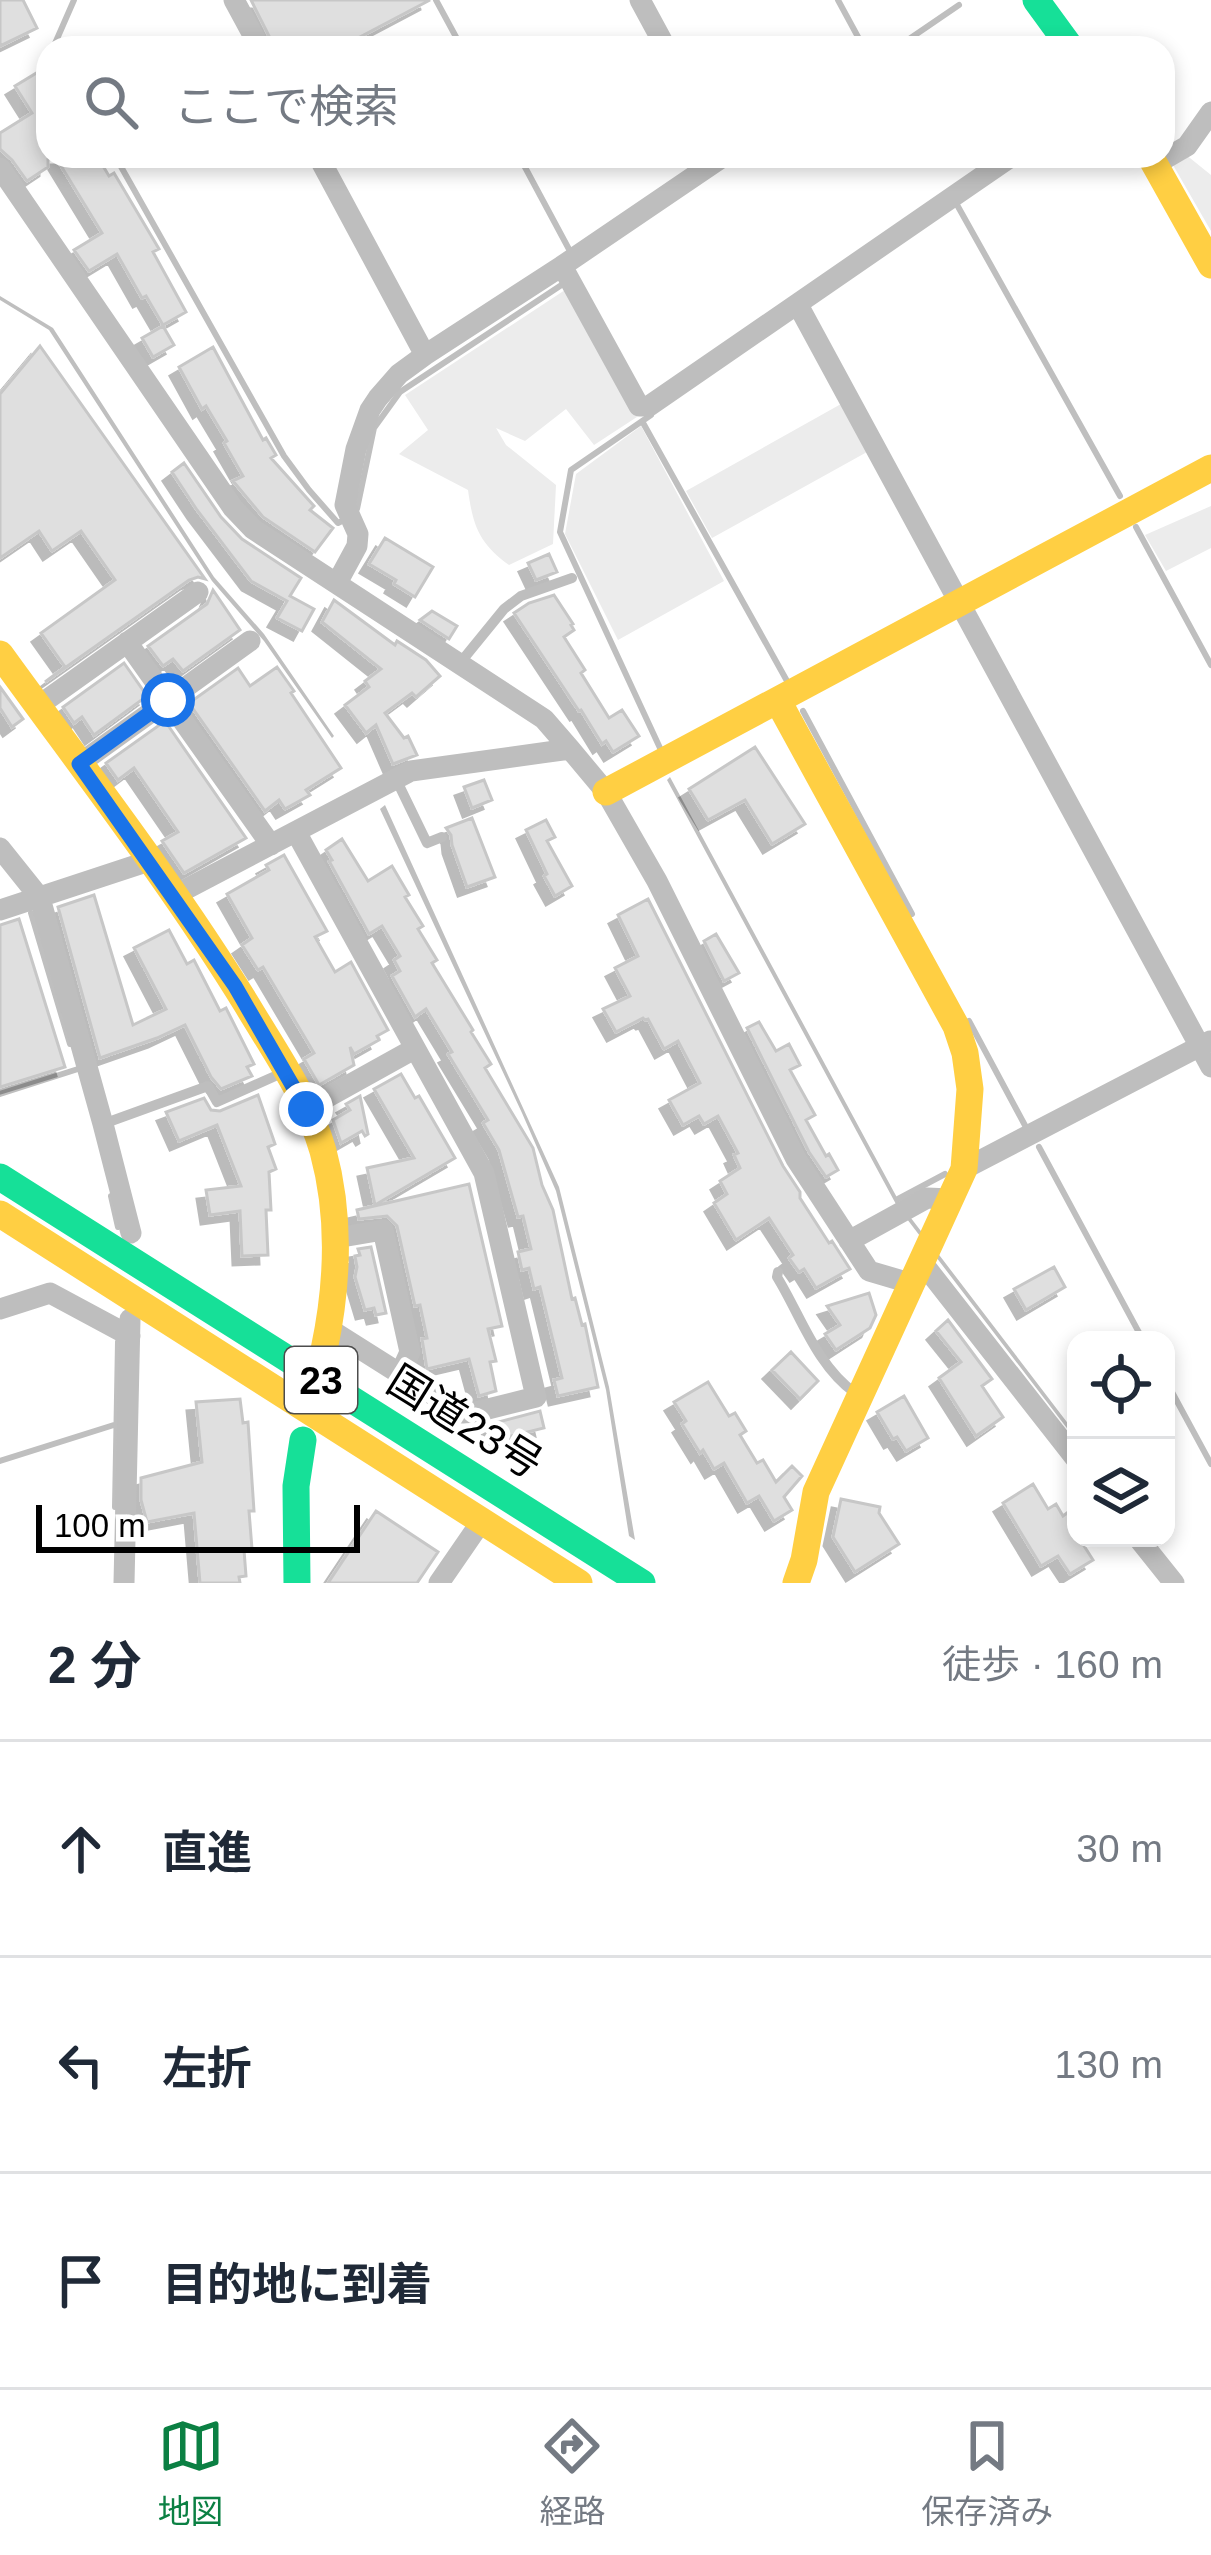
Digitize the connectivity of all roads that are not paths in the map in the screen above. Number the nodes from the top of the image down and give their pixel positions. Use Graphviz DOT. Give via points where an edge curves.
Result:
graph roads {
  1 [pos="234,0"];
  2 [pos="640,0"];
  3 [pos="1036,0"];
  4 [pos="254,36"];
  5 [pos="660,36"];
  6 [pos="1062,36"];
  7 [pos="1200,128"];
  8 [pos="1175,145"];
  9 [pos="0,168"];
  10 [pos="324,168"];
  11 [pos="706,168"];
  12 [pos="995,168"];
  13 [pos="1157,168"];
  14 [pos="1211,265"];
  15 [pos="562,266"];
  16 [pos="798,305"];
  17 [pos="425,356"];
  18 [pos="1211,468"];
  19 [pos="572,578"];
  20 [pos="337,583"];
  21 [pos="198,592"];
  22 [pos="958,602"];
  23 [pos="250,641"];
  24 [pos="127,642"];
  25 [pos="0,654"];
  26 [pos="460,663"];
  27 [pos="168,700"];
  28 [pos="778,701"];
  29 [pos="38,706"];
  30 [pos="570,749"];
  31 [pos="79,764"];
  32 [pos="396,779"];
  33 [pos="606,791"];
  34 [pos="296,832"];
  35 [pos="442,837"];
  36 [pos="271,845"];
  37 [pos="0,848"];
  38 [pos="149,861"];
  39 [pos="173,896"];
  40 [pos="40,898"];
  41 [pos="0,910"];
  42 [pos="414,1049"];
  43 [pos="1207,1052"];
  44 [pos="286,1071"];
  45 [pos="306,1109"];
  46 [pos="104,1124"];
  47 [pos="964,1169"];
  48 [pos="0,1177"];
  49 [pos="950,1199"];
  50 [pos="0,1214"];
  51 [pos="131,1233"];
  52 [pos="336,1238"];
  53 [pos="849,1241"];
  54 [pos="923,1258"];
  55 [pos="778,1272"];
  56 [pos="0,1309"];
  57 [pos="327,1340"];
  58 [pos="400,1374"];
  59 [pos="860,1397"];
  60 [pos="303,1440"];
  61 [pos="1067,1447"];
  62 [pos="481,1522"];
  63 [pos="1145,1547"];
  64 [pos="806,1575"];
  65 [pos="124,1583"];
  66 [pos="297,1583"];
  67 [pos="439,1583"];
  68 [pos="579,1583"];
  69 [pos="642,1583"];
  70 [pos="1174,1583"];
  1 -- 4 [label="street"];
  2 -- 5 [label="street"];
  3 -- 6 [label="main road"];
  7 -- 8 [label="street"];
  9 -- 20 [label="street" via="232,508"];
  10 -- 17 [label="street"];
  11 -- 15 [label="street"];
  12 -- 16 [label="street"];
  13 -- 14 [label="main road"];
  15 -- 16 [label="street" via="639,406"];
  15 -- 17 [label="street"];
  16 -- 22 [label="street"];
  17 -- 20 [label="street" via="370,410 345,506 357,546"];
  18 -- 22 [label="main road"];
  19 -- 26 [label="lane" via="521,596"];
  20 -- 26 [label="street"];
  21 -- 24 [label="street"];
  22 -- 28 [label="main road"];
  22 -- 43 [label="street"];
  23 -- 27 [label="street"];
  24 -- 27 [label="street"];
  24 -- 29 [label="street"];
  25 -- 29 [label="main road"];
  26 -- 30 [label="street" via="544,719"];
  27 -- 31 [label="street"];
  27 -- 36 [label="street"];
  28 -- 33 [label="main road"];
  28 -- 47 [label="main road" via="956,1026 970,1089"];
  29 -- 31 [label="main road"];
  30 -- 32 [label="street"];
  30 -- 33 [label="street"];
  31 -- 38 [label="main road"];
  32 -- 34 [label="street"];
  32 -- 35 [label="lane" via="427,843"];
  33 -- 53 [label="street" via="796,1159"];
  34 -- 36 [label="street"];
  34 -- 42 [label="street"];
  36 -- 39 [label="street"];
  37 -- 40 [label="street"];
  38 -- 39 [label="main road"];
  38 -- 40 [label="street"];
  39 -- 44 [label="main road"];
  40 -- 41 [label="street"];
  40 -- 46 [label="street"];
  42 -- 45 [label="street"];
  42 -- 58 [label="street" via="484,1173 536,1397 462,1413"];
  43 -- 47 [label="street"];
  44 -- 45 [label="main road"];
  44 -- 46 [label="lane" via="217,1102 208,1086"];
  45 -- 52 [label="main road" via="322,1148"];
  46 -- 51 [label="street"];
  47 -- 49 [label="main road"];
  48 -- 69 [label="main road, 国道23号 / 23"];
  49 -- 53 [label="street" via="927,1198"];
  49 -- 54 [label="main road"];
  50 -- 62 [label="main road, 国道23号 / 23"];
  52 -- 57 [label="main road"];
  52 -- 58 [label="street" via="383,1230 410,1352"];
  53 -- 54 [label="street" via="868,1271"];
  54 -- 59 [label="main road"];
  54 -- 61 [label="street"];
  55 -- 59 [label="lane" via="819,1354"];
  56 -- 65 [label="street" via="50,1293 130,1328"];
  57 -- 58 [label="street"];
  59 -- 64 [label="main road" via="816,1492"];
  60 -- 66 [label="main road"];
  62 -- 67 [label="street"];
  62 -- 68 [label="main road, 国道23号 / 23"];
  63 -- 70 [label="street"];
}
